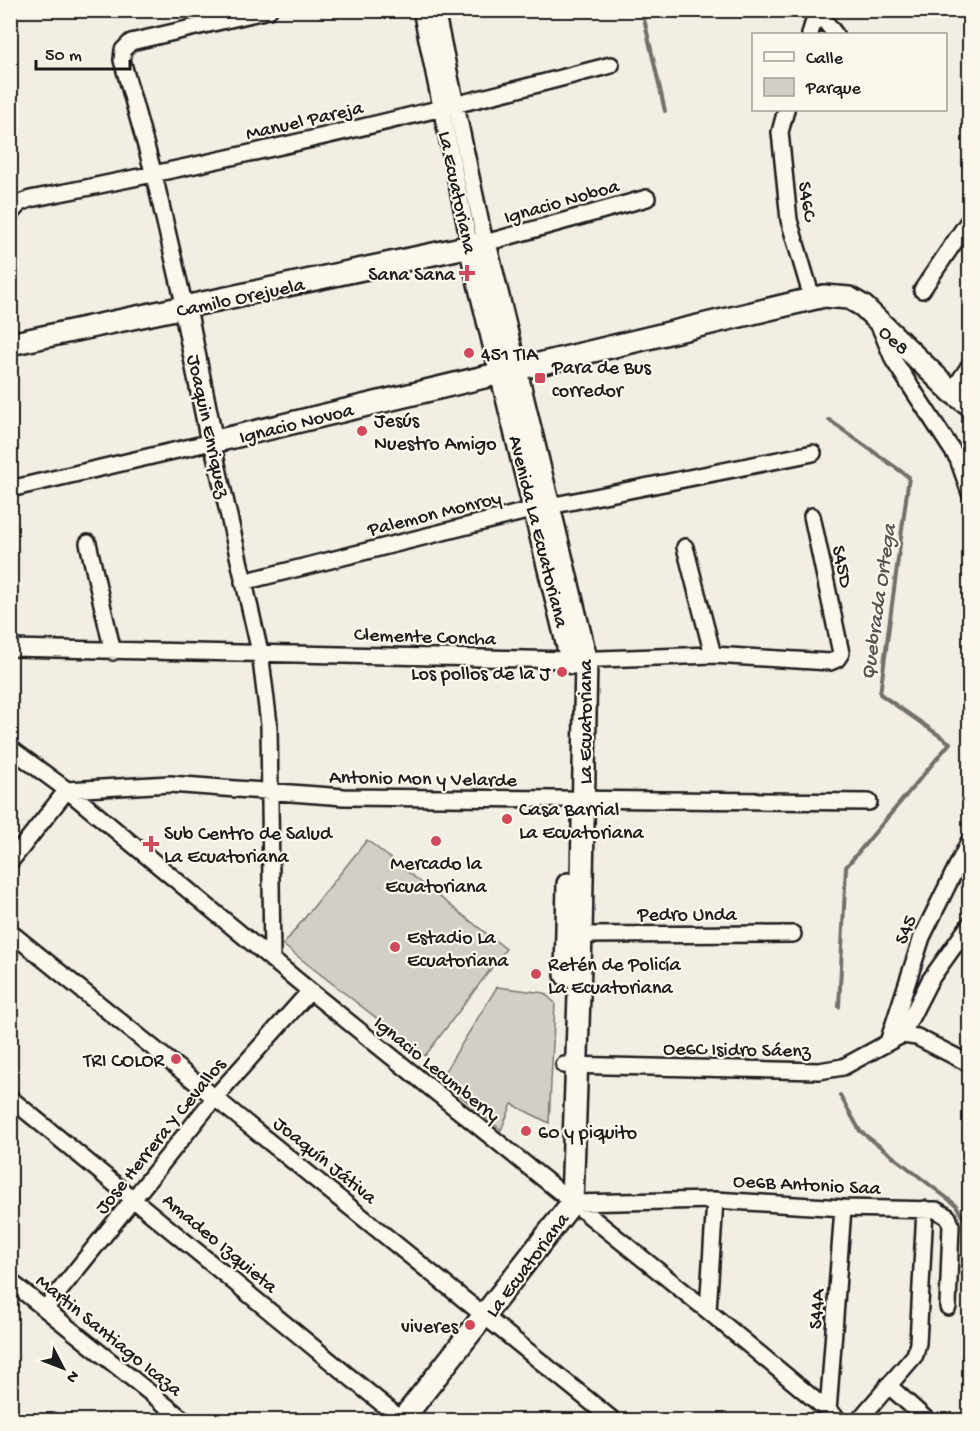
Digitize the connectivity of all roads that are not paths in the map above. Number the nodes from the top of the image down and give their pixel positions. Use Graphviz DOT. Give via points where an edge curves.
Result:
graph roads {
  1 [pos="269,10"];
  2 [pos="421,10"];
  3 [pos="436,10"];
  4 [pos="817,11"];
  5 [pos="810,33"];
  6 [pos="834,33"];
  7 [pos="610,65"];
  8 [pos="448,108"];
  9 [pos="786,111"];
  10 [pos="154,175"];
  11 [pos="647,198"];
  12 [pos="10,214"];
  13 [pos="969,219"];
  14 [pos="478,245"];
  15 [pos="922,290"];
  16 [pos="809,299"];
  17 [pos="185,308"];
  18 [pos="755,311"];
  19 [pos="878,322"];
  20 [pos="10,344"];
  21 [pos="969,365"];
  22 [pos="508,370"];
  23 [pos="952,392"];
  24 [pos="969,405"];
  25 [pos="212,442"];
  26 [pos="813,453"];
  27 [pos="10,489"];
  28 [pos="969,494"];
  29 [pos="543,507"];
  30 [pos="812,516"];
  31 [pos="88,543"];
  32 [pos="685,548"];
  33 [pos="243,582"];
  34 [pos="10,648"];
  35 [pos="112,652"];
  36 [pos="260,652"];
  37 [pos="713,655"];
  38 [pos="837,659"];
  39 [pos="579,660"];
  40 [pos="10,748"];
  41 [pos="67,790"];
  42 [pos="270,793"];
  43 [pos="576,800"];
  44 [pos="869,802"];
  45 [pos="969,840"];
  46 [pos="10,862"];
  47 [pos="969,924"];
  48 [pos="10,932"];
  49 [pos="581,934"];
  50 [pos="794,934"];
  51 [pos="272,960"];
  52 [pos="310,991"];
  53 [pos="895,1037"];
  54 [pos="969,1064"];
  55 [pos="570,1065"];
  56 [pos="216,1096"];
  57 [pos="10,1098"];
  58 [pos="134,1198"];
  59 [pos="568,1200"];
  60 [pos="716,1200"];
  61 [pos="843,1208"];
  62 [pos="925,1209"];
  63 [pos="10,1281"];
  64 [pos="948,1306"];
  65 [pos="45,1309"];
  66 [pos="708,1311"];
  67 [pos="482,1314"];
  68 [pos="888,1385"];
  69 [pos="833,1416"];
  70 [pos="393,1418"];
  71 [pos="184,1420"];
  72 [pos="613,1420"];
  73 [pos="859,1420"];
  74 [pos="927,1420"];
  1 -- 10 [label="street, Joaquin Enriquez" via="131,42 123,50 122,60"];
  2 -- 8 [label="street, La Ecuatoriana"];
  3 -- 8 [label="street"];
  4 -- 5 [label="street"];
  4 -- 6 [label="street"];
  7 -- 8 [label="street, Manuel Pareja"];
  8 -- 10 [label="street, Manuel Pareja"];
  8 -- 14 [label="street, La Ecuatoriana"];
  9 -- 16 [label="street, S46C" via="780,132 789,220"];
  10 -- 12 [label="street, Manuel Pareja" via="30,199"];
  10 -- 17 [label="street, Joaquin Enriquez"];
  11 -- 14 [label="street, Ignacio Noboa"];
  13 -- 15 [label="street"];
  14 -- 17 [label="street, Camilo Orejuela"];
  14 -- 22 [label="street, La Ecuatoriana"];
  16 -- 18 [label="street, Oe8"];
  16 -- 19 [label="street, Oe8" via="836,295 849,298"];
  17 -- 20 [label="street, Camilo Orejuela"];
  17 -- 25 [label="street, Joaquin Enriquez"];
  18 -- 22 [label="street, Ignacio Novoa"];
  19 -- 23 [label="street, Oe8"];
  19 -- 28 [label="street" via="894,361 958,459"];
  21 -- 23 [label="street"];
  22 -- 25 [label="street, Ignacio Novoa"];
  22 -- 29 [label="street, Avenida La Ecuatoriana"];
  23 -- 24 [label="street, Oe8"];
  25 -- 27 [label="street, Ignacio Novoa"];
  25 -- 33 [label="street, Joaquin Enriquez"];
  26 -- 29 [label="street, Palemon Monroy"];
  29 -- 33 [label="street, Palemon Monroy"];
  29 -- 39 [label="street, Avenida La Ecuatoriana"];
  30 -- 38 [label="street, S45D" via="841,652"];
  31 -- 35 [label="street"];
  32 -- 37 [label="street"];
  33 -- 36 [label="street, Joaquin Enriquez"];
  34 -- 35 [label="street, Clemente Concha"];
  35 -- 36 [label="street, Clemente Concha"];
  36 -- 39 [label="street, Clemente Concha"];
  36 -- 42 [label="street, Joaquin Enriquez" via="269,723"];
  37 -- 38 [label="street, Clemente Concha" via="830,662"];
  37 -- 39 [label="street, Clemente Concha"];
  39 -- 43 [label="street, Avenida La Ecuatoriana"];
  40 -- 41 [label="street, Ignacio Lecumberry"];
  41 -- 42 [label="street, Antonio Mon y Velarde" via="170,784"];
  41 -- 46 [label="street"];
  41 -- 51 [label="street, Ignacio Lecumberry"];
  42 -- 43 [label="street, Antonio Mon y Velarde"];
  42 -- 51 [label="street, Joaquin Enriquez"];
  43 -- 44 [label="street, Antonio Mon y Velarde"];
  43 -- 49 [label="street, La Ecuatoriana"];
  43 -- 55 [label="street, Avenida La Ecuatoriana"];
  45 -- 53 [label="street, S45" via="922,937"];
  47 -- 53 [label="street"];
  48 -- 56 [label="street, Joaquín Játiva"];
  49 -- 50 [label="street, Pedro Unda"];
  49 -- 55 [label="street, La Ecuatoriana"];
  51 -- 52 [label="street, Ignacio Lecumberry"];
  52 -- 56 [label="street, Jose Herrera Y Cevallos"];
  52 -- 59 [label="street, Ignacio Lecumberry"];
  53 -- 54 [label="street" via="917,1037"];
  53 -- 55 [label="street, Oe6C Isidro Sáenz" via="843,1067 819,1071"];
  55 -- 59 [label="street, Avenida La Ecuatoriana"];
  56 -- 58 [label="street, Jose Herrera Y Cevallos"];
  56 -- 67 [label="street, Joaquín Játiva"];
  57 -- 58 [label="street, Amadeo Izquieta"];
  58 -- 65 [label="street, Jose Herrera Y Cevallos"];
  58 -- 70 [label="street, Amadeo Izquieta"];
  59 -- 60 [label="street, Oe6B Antonio Saa"];
  59 -- 66 [label="street, Ignacio Lecumberry"];
  59 -- 67 [label="street"];
  60 -- 61 [label="street, Oe6B Antonio Saa"];
  60 -- 66 [label="street"];
  61 -- 62 [label="street, Oe6B Antonio Saa"];
  61 -- 69 [label="street, S44A"];
  62 -- 64 [label="street, Oe6B Antonio Saa" via="942,1213 951,1225"];
  62 -- 68 [label="street" via="918,1343 915,1355"];
  63 -- 65 [label="street, Martin Santiago Icaza"];
  65 -- 71 [label="street, Martin Santiago Icaza"];
  66 -- 69 [label="street, Ignacio Lecumberry"];
  67 -- 70 [label="street"];
  67 -- 72 [label="street, Joaquín Játiva"];
  68 -- 73 [label="street"];
  68 -- 74 [label="street"];
}
